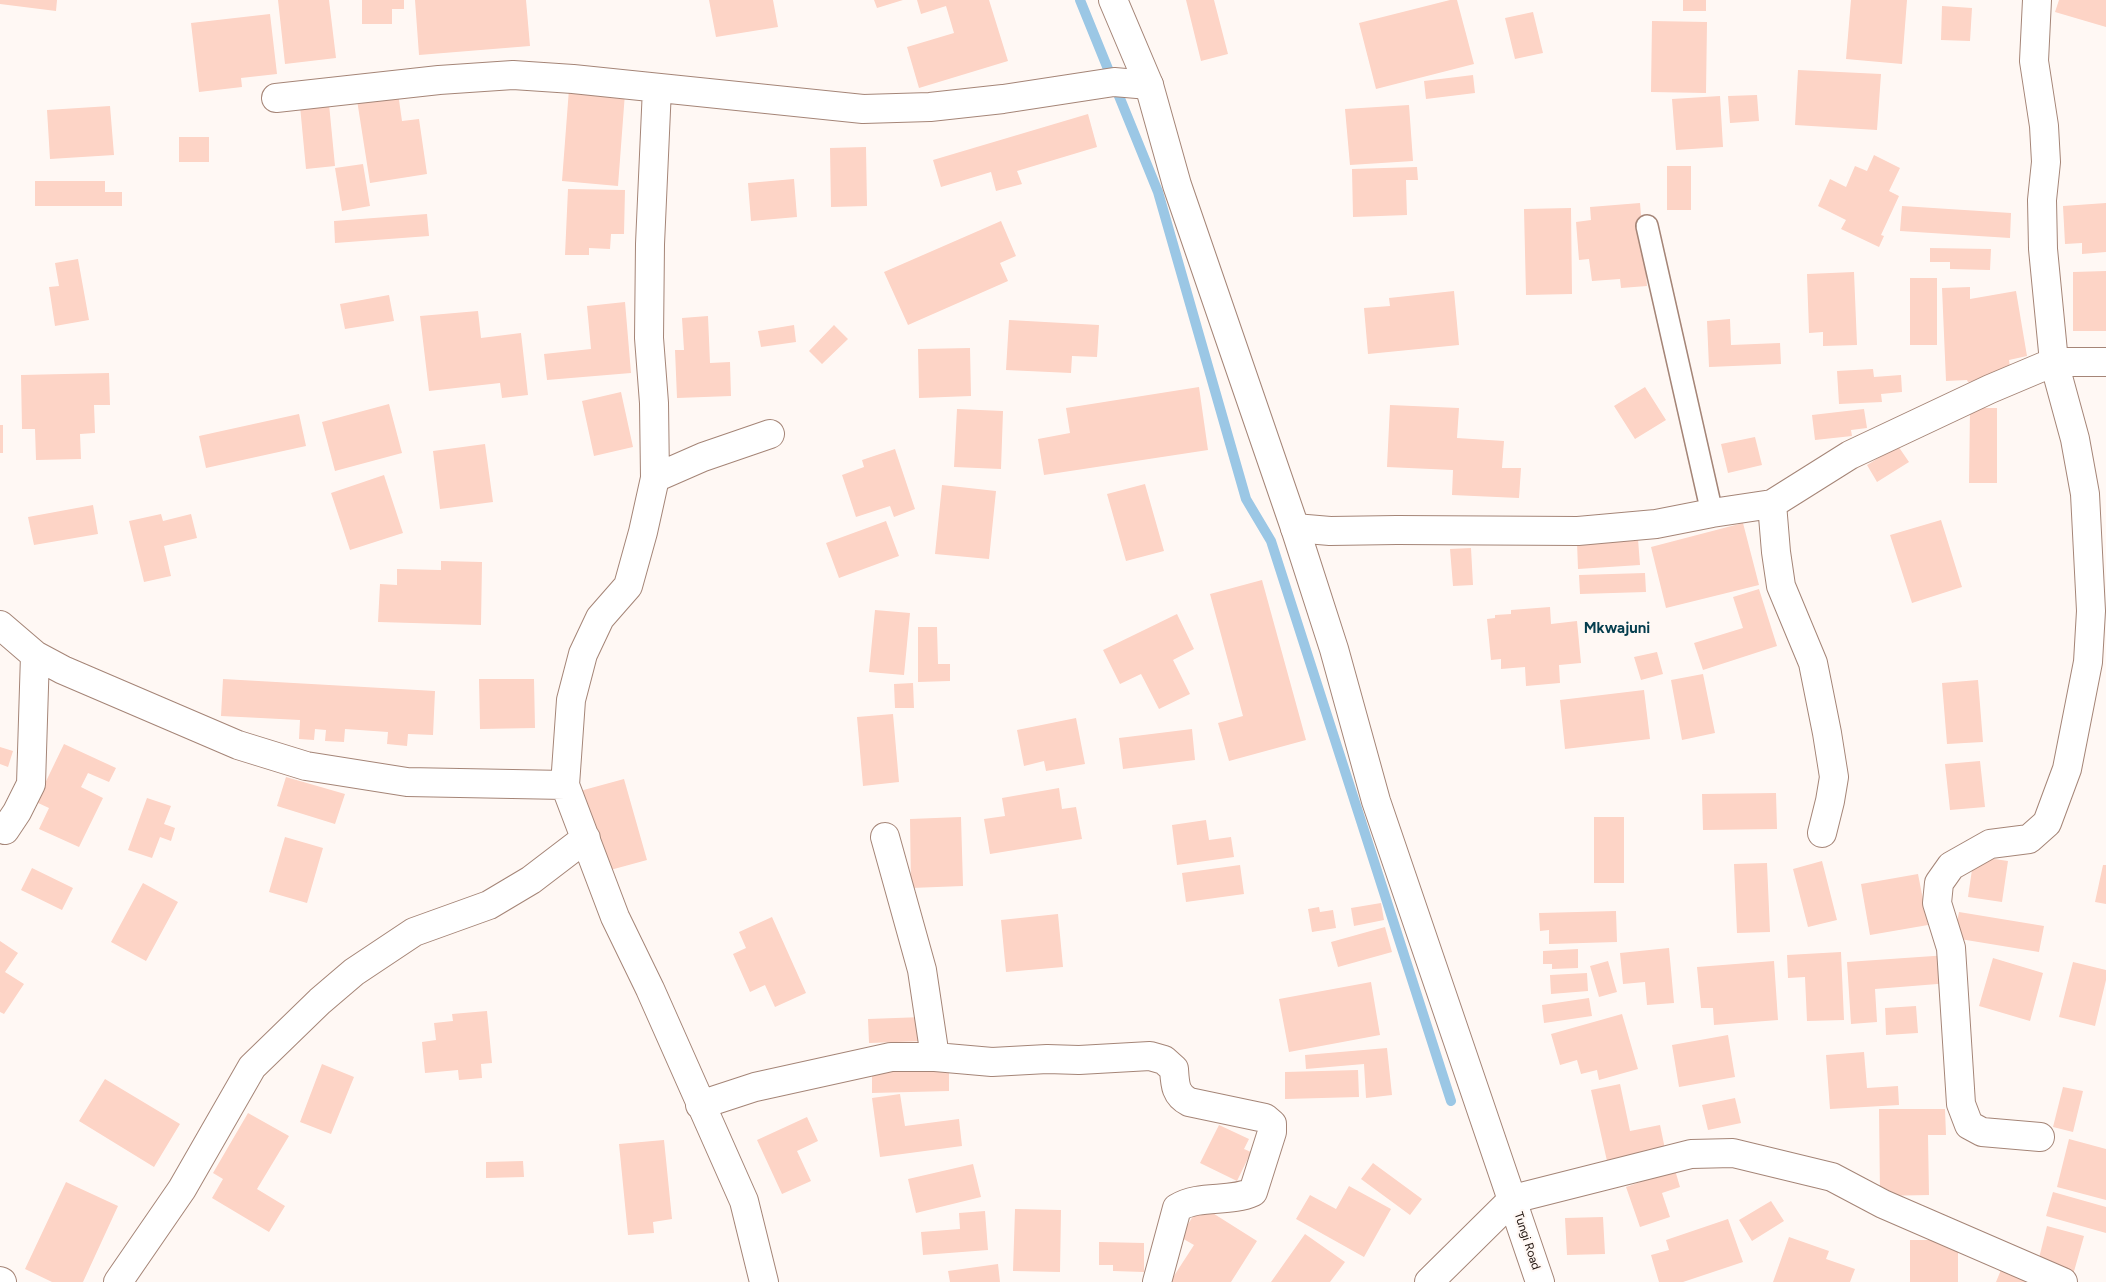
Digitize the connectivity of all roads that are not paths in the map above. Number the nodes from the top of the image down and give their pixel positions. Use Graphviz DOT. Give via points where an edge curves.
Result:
graph roads {
  1 [pos="1113,0"];
  2 [pos="2037,0"];
  3 [pos="1149,85"];
  4 [pos="657,88"];
  5 [pos="276,98"];
  6 [pos="1646,226"];
  7 [pos="2054,362"];
  8 [pos="2106,362"];
  9 [pos="770,434"];
  10 [pos="655,478"];
  11 [pos="1772,504"];
  12 [pos="1712,513"];
  13 [pos="1295,528"];
  14 [pos="0,625"];
  15 [pos="35,655"];
  16 [pos="565,785"];
  17 [pos="5,830"];
  18 [pos="1822,833"];
  19 [pos="885,837"];
  20 [pos="586,838"];
  21 [pos="935,1057"];
  22 [pos="700,1105"];
  23 [pos="2040,1138"];
  24 [pos="1513,1199"];
  25 [pos="118,1282"];
  26 [pos="764,1282"];
  27 [pos="1157,1282"];
  28 [pos="1429,1282"];
  29 [pos="1540,1282"];
  30 [pos="2063,1282"];
  1 -- 3 [label="street, Tungi Road"];
  2 -- 7 [label="street" via="2034,61 2044,126 2043,249"];
  3 -- 4 [label="street" via="1114,82 930,107 863,109"];
  3 -- 13 [label="street, Tungi Road" via="1177,184"];
  4 -- 5 [label="street" via="513,75"];
  4 -- 10 [label="street" via="649,338"];
  6 -- 12 [label="lane"];
  7 -- 8 [label="street"];
  7 -- 11 [label="street" via="1850,455"];
  7 -- 23 [label="street" via="2075,439 2085,494 2091,611 2088,662 2067,769 2048,823 2029,839 1990,844 1951,866 1939,884 1937,903 1951,948 1960,1104 1969,1125 1982,1132"];
  9 -- 10 [label="street"];
  10 -- 16 [label="street" via="628,586 600,618 583,654 571,700"];
  11 -- 12 [label="street"];
  11 -- 18 [label="street" via="1781,586 1813,663 1828,733 1834,777"];
  12 -- 13 [label="street" via="1656,524 1578,531 1330,531"];
  13 -- 24 [label="street, Tungi Road" via="1334,649 1376,801"];
  14 -- 15 [label="street"];
  15 -- 16 [label="street" via="238,745 306,766 407,782"];
  15 -- 17 [label="street" via="31,784"];
  16 -- 20 [label="street"];
  19 -- 21 [label="street" via="922,970"];
  20 -- 22 [label="street" via="615,917"];
  20 -- 25 [label="street" via="531,880 489,905 414,932 354,972 320,1001 252,1067 182,1189"];
  21 -- 22 [label="street" via="891,1057 756,1087"];
  21 -- 27 [label="street" via="992,1062 1150,1056 1164,1060 1174,1068 1180,1097 1189,1102 1266,1118 1272,1124 1253,1192 1242,1197 1189,1200 1177,1208"];
  22 -- 26 [label="street" via="744,1200"];
  24 -- 28 [label="street"];
  24 -- 29 [label="street, Tungi Road"];
  24 -- 30 [label="street" via="1692,1154 1733,1153 1832,1177 1883,1204"];
}
